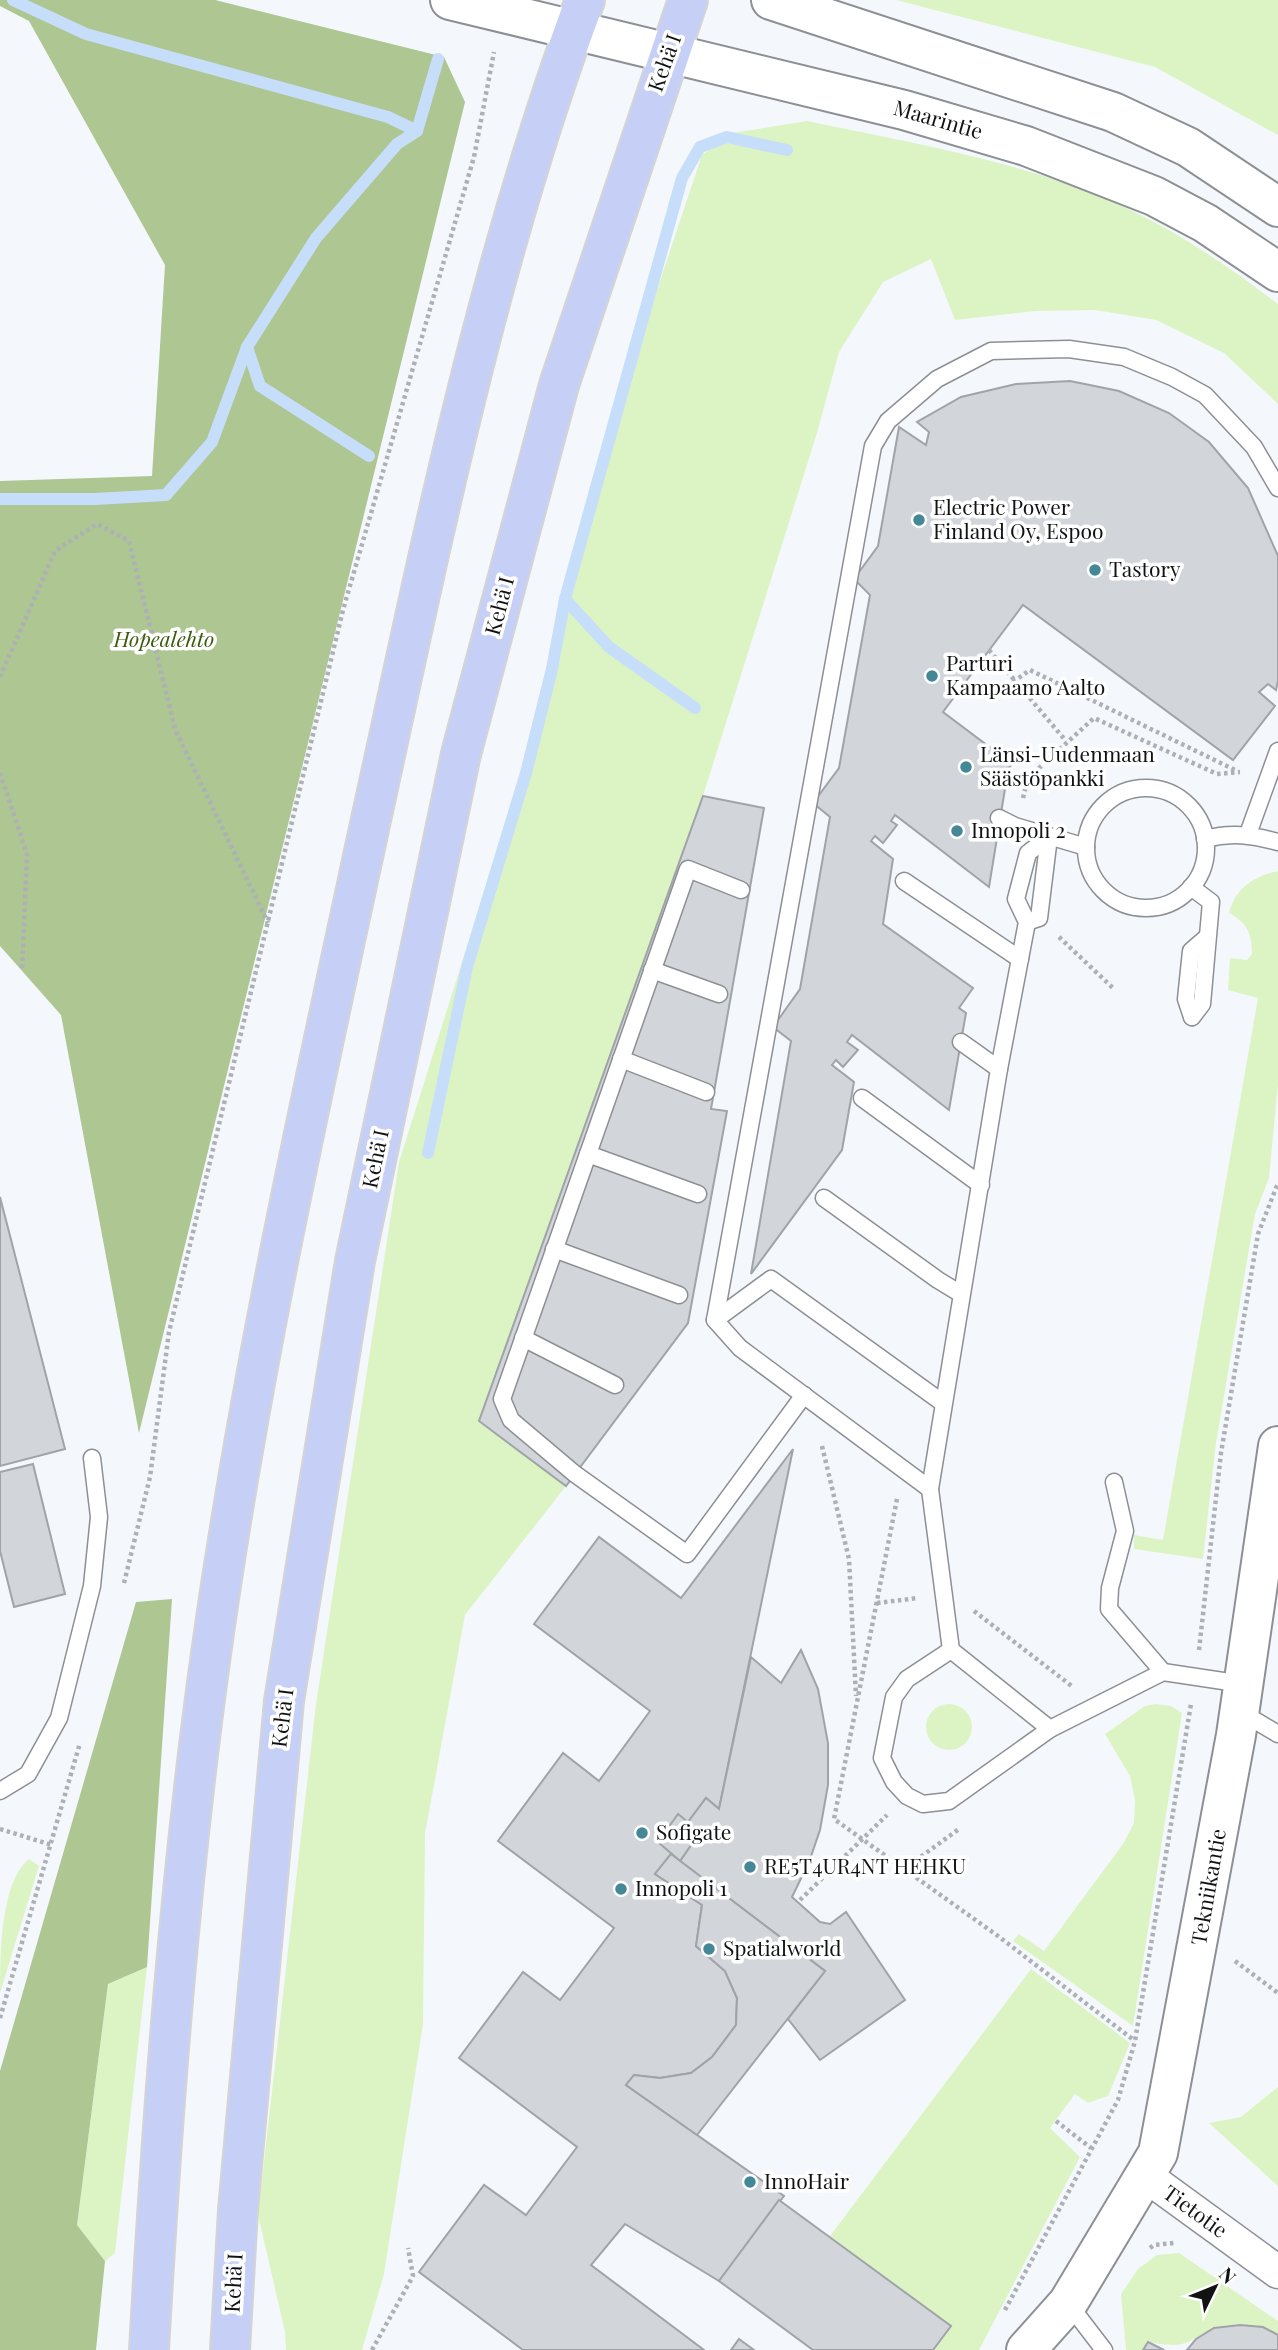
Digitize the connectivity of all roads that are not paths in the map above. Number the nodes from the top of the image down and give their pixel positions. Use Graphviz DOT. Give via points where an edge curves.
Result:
graph roads {
  1 [pos="450,0"];
  2 [pos="688,0"];
  3 [pos="771,0"];
  4 [pos="579,15"];
  5 [pos="669,52"];
  6 [pos="1278,208"];
  7 [pos="1278,272"];
  8 [pos="1278,488"];
  9 [pos="1278,751"];
  10 [pos="999,818"];
  11 [pos="1248,834"];
  12 [pos="1049,837"];
  13 [pos="1205,839"];
  14 [pos="1278,842"];
  15 [pos="1086,847"];
  16 [pos="904,881"];
  17 [pos="1191,887"];
  18 [pos="741,890"];
  19 [pos="1027,922"];
  20 [pos="1206,938"];
  21 [pos="1020,959"];
  22 [pos="652,970"];
  23 [pos="719,994"];
  24 [pos="961,1042"];
  25 [pos="621,1059"];
  26 [pos="999,1069"];
  27 [pos="706,1092"];
  28 [pos="862,1098"];
  29 [pos="588,1154"];
  30 [pos="981,1185"];
  31 [pos="698,1194"];
  32 [pos="824,1198"];
  33 [pos="554,1249"];
  34 [pos="961,1294"];
  35 [pos="679,1295"];
  36 [pos="715,1320"];
  37 [pos="523,1338"];
  38 [pos="615,1385"];
  39 [pos="804,1395"];
  40 [pos="943,1403"];
  41 [pos="1278,1446"];
  42 [pos="92,1458"];
  43 [pos="1114,1482"];
  44 [pos="930,1489"];
  45 [pos="951,1650"];
  46 [pos="1163,1672"];
  47 [pos="1241,1697"];
  48 [pos="1050,1729"];
  49 [pos="1278,1734"];
  50 [pos="0,1791"];
  51 [pos="1146,2176"];
  52 [pos="1278,2272"];
  53 [pos="1068,2303"];
  54 [pos="149,2350"];
  55 [pos="230,2350"];
  56 [pos="1026,2350"];
  57 [pos="1059,2350"];
  58 [pos="1104,2350"];
  1 -- 4 [label="main road, Maarintie"];
  2 -- 5 [label="highway, Kehä I"];
  3 -- 6 [label="main road" via="1113,112 1188,147"];
  4 -- 5 [label="main road, Maarintie"];
  4 -- 54 [label="highway" via="524,174 480,345 411,638 277,1256 211,1655 180,1932"];
  5 -- 7 [label="main road, Maarintie" via="904,110 1026,146 1154,196 1205,223"];
  5 -- 55 [label="highway, Kehä I" via="559,385 461,754 355,1261 284,1701 238,2210"];
  8 -- 36 [label="lane" via="1254,447 1205,395 1124,357 1069,349 990,351 937,379 888,421 873,446"];
  9 -- 11 [label="lane"];
  10 -- 12 [label="lane"];
  11 -- 13 [label="lane"];
  11 -- 14 [label="lane"];
  12 -- 15 [label="lane"];
  12 -- 19 [label="lane" via="1039,918"];
  12 -- 19 [label="lane" via="1028,853 1022,876 1016,900"];
  13 -- 15 [label="lane" via="1186,804 1170,793 1131,790 1113,797 1098,811"];
  13 -- 17 [label="lane" via="1201,873"];
  15 -- 17 [label="lane" via="1096,882 1125,905 1161,906"];
  16 -- 21 [label="lane"];
  17 -- 20 [label="lane" via="1211,902"];
  18 -- 22 [label="lane" via="688,869"];
  19 -- 21 [label="lane"];
  21 -- 26 [label="lane"];
  22 -- 23 [label="lane"];
  22 -- 25 [label="lane"];
  24 -- 26 [label="lane"];
  25 -- 27 [label="lane"];
  25 -- 29 [label="lane"];
  26 -- 30 [label="lane"];
  28 -- 30 [label="lane"];
  29 -- 31 [label="lane"];
  29 -- 33 [label="lane"];
  30 -- 34 [label="lane"];
  32 -- 34 [label="lane"];
  33 -- 35 [label="lane"];
  33 -- 37 [label="lane"];
  34 -- 40 [label="lane"];
  36 -- 39 [label="lane" via="740,1348"];
  36 -- 40 [label="lane" via="771,1279"];
  37 -- 38 [label="lane"];
  37 -- 39 [label="lane" via="502,1399 512,1420 575,1474 687,1554"];
  39 -- 44 [label="lane"];
  40 -- 44 [label="lane"];
  41 -- 47 [label="main road, Tekniikantie"];
  42 -- 50 [label="lane" via="99,1517 92,1586 60,1718 28,1774"];
  43 -- 46 [label="lane" via="1125,1531 1109,1609"];
  44 -- 45 [label="lane"];
  45 -- 48 [label="lane"];
  45 -- 48 [label="lane" via="907,1679 894,1697 882,1758 906,1796 923,1804 949,1801"];
  46 -- 47 [label="lane" via="1195,1678"];
  46 -- 48 [label="lane"];
  47 -- 49 [label="lane"];
  47 -- 51 [label="main road, Tekniikantie" via="1167,2113 1158,2152"];
  51 -- 52 [label="street, Tietotie"];
  51 -- 53 [label="main road, Tekniikantie"];
  53 -- 56 [label="main road, Tekniikantie"];
  53 -- 57 [label="main road, Tekniikantie"];
  53 -- 58 [label="lane"];
}
